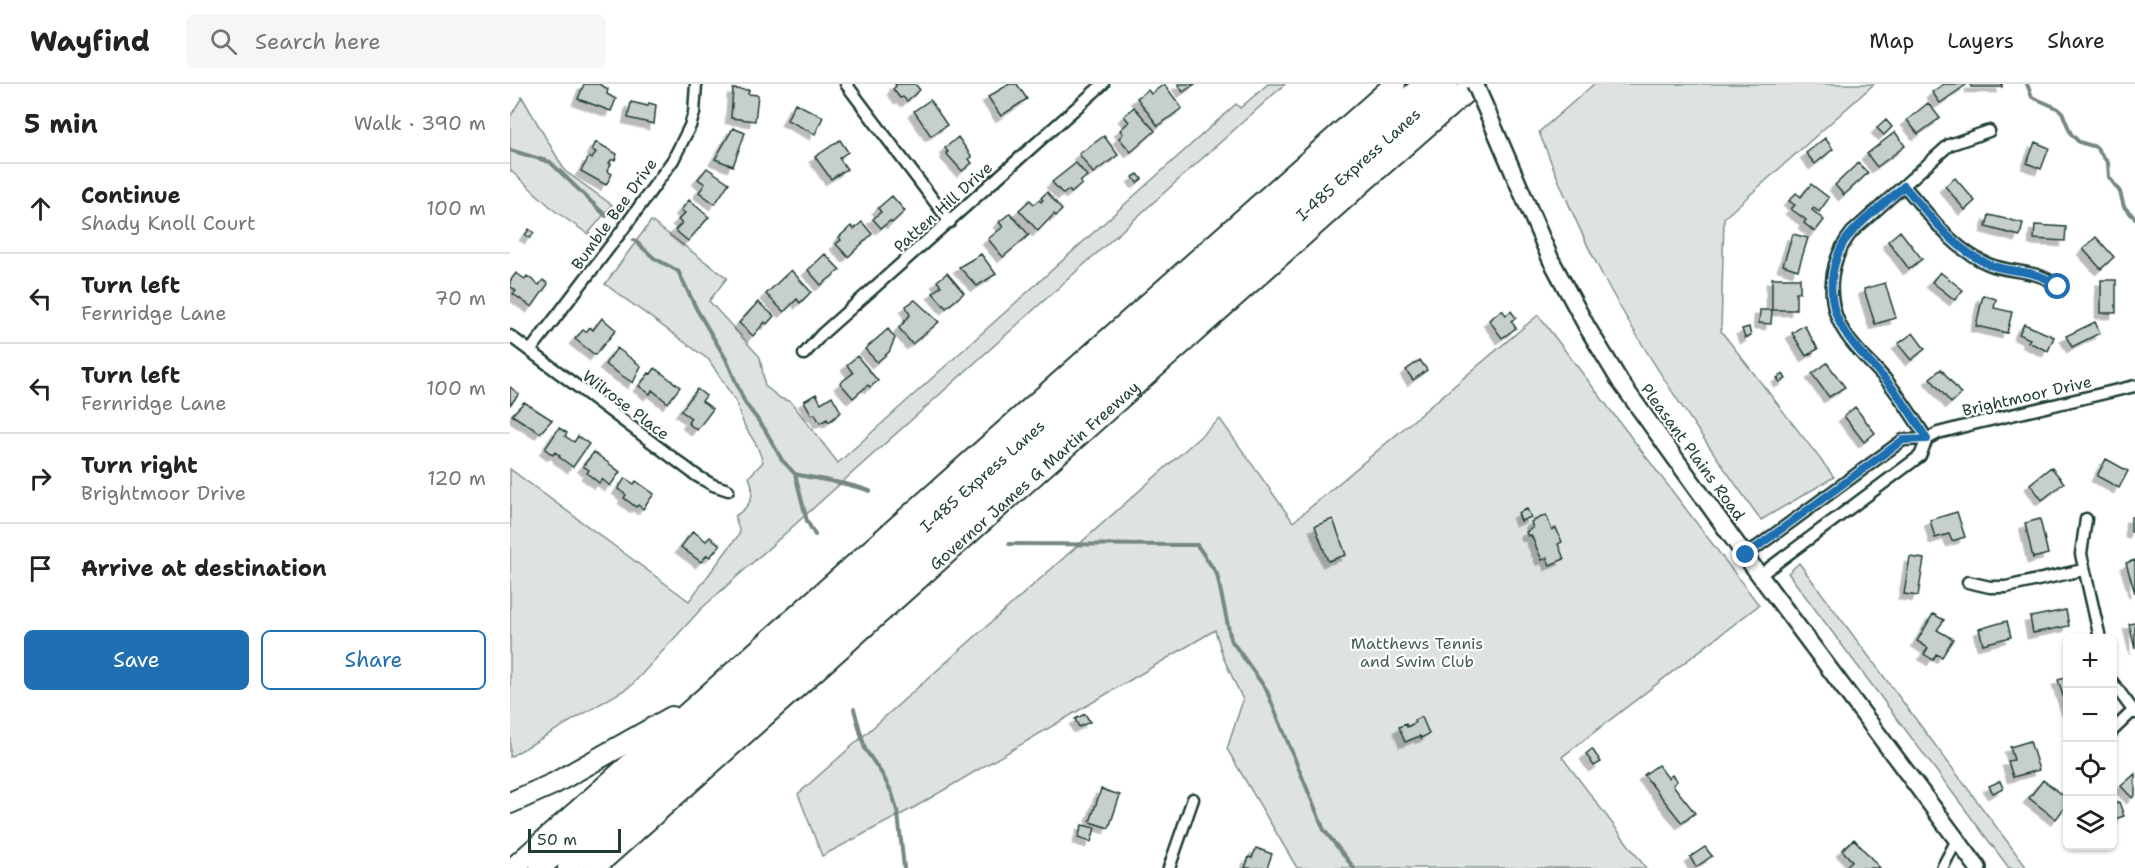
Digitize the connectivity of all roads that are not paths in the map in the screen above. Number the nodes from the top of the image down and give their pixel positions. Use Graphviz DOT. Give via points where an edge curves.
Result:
graph roads {
  1 [pos="696,84"];
  2 [pos="846,84"];
  3 [pos="1102,84"];
  4 [pos="1395,84"];
  5 [pos="1424,84"];
  6 [pos="1448,84"];
  7 [pos="1462,84"];
  8 [pos="1475,84"];
  9 [pos="1989,130"];
  10 [pos="1394,132"];
  11 [pos="1904,186"];
  12 [pos="950,222"];
  13 [pos="2058,287"];
  14 [pos="1124,323"];
  15 [pos="510,336"];
  16 [pos="530,351"];
  17 [pos="804,354"];
  18 [pos="2135,386"];
  19 [pos="1036,428"];
  20 [pos="1927,439"];
  21 [pos="728,490"];
  22 [pos="2086,519"];
  23 [pos="1746,555"];
  24 [pos="2084,570"];
  25 [pos="1760,575"];
  26 [pos="1968,582"];
  27 [pos="2099,634"];
  28 [pos="2116,688"];
  29 [pos="703,699"];
  30 [pos="2134,712"];
  31 [pos="2117,727"];
  32 [pos="1193,799"];
  33 [pos="510,803"];
  34 [pos="1957,840"];
  35 [pos="513,868"];
  36 [pos="540,868"];
  37 [pos="568,868"];
  38 [pos="594,868"];
  39 [pos="1169,868"];
  40 [pos="1941,868"];
  41 [pos="1978,868"];
  1 -- 16 [label="street, Bumble Bee Drive" via="692,119 673,160"];
  2 -- 12 [label="street"];
  3 -- 12 [label="street, Patten Hill Drive"];
  4 -- 14 [label="highway"];
  5 -- 19 [label="highway, I-485 Express Lanes"];
  6 -- 10 [label="highway, I-485 Express Lanes"];
  7 -- 10 [label="highway"];
  8 -- 23 [label="street, Pleasant Plains Road, bridge" via="1551,260 1587,327 1621,383"];
  8 -- 38 [label="highway, Governor James G Martin Freeway"];
  9 -- 11 [label="street" via="1949,145"];
  10 -- 37 [label="highway, I-485 Express Lanes"];
  11 -- 13 [label="street" via="1969,255 1991,266 2036,274"];
  11 -- 20 [label="street" via="1845,241 1835,263 1832,293 1836,318 1845,334 1905,404"];
  12 -- 17 [label="street, Patten Hill Drive"];
  14 -- 19 [label="highway"];
  14 -- 29 [label="highway"];
  15 -- 16 [label="street, Wilrose Place"];
  16 -- 21 [label="street, Wilrose Place" via="697,476"];
  18 -- 20 [label="street, Brightmoor Drive" via="1973,424"];
  19 -- 36 [label="highway, I-485 Express Lanes"];
  20 -- 23 [label="street, Brightmoor Drive" via="1903,440"];
  20 -- 25 [label="street" via="1920,456"];
  22 -- 24 [label="street" via="2081,540"];
  23 -- 25 [label="street, Pleasant Plains Road"];
  24 -- 26 [label="street" via="1998,588"];
  24 -- 27 [label="street"];
  25 -- 34 [label="street, Pleasant Plains Road"];
  28 -- 30 [label="street"];
  29 -- 33 [label="highway" via="554,784"];
  29 -- 35 [label="highway"];
  30 -- 31 [label="street"];
  32 -- 39 [label="street"];
  34 -- 40 [label="street"];
  34 -- 41 [label="street, Pleasant Plains Road"];
}
